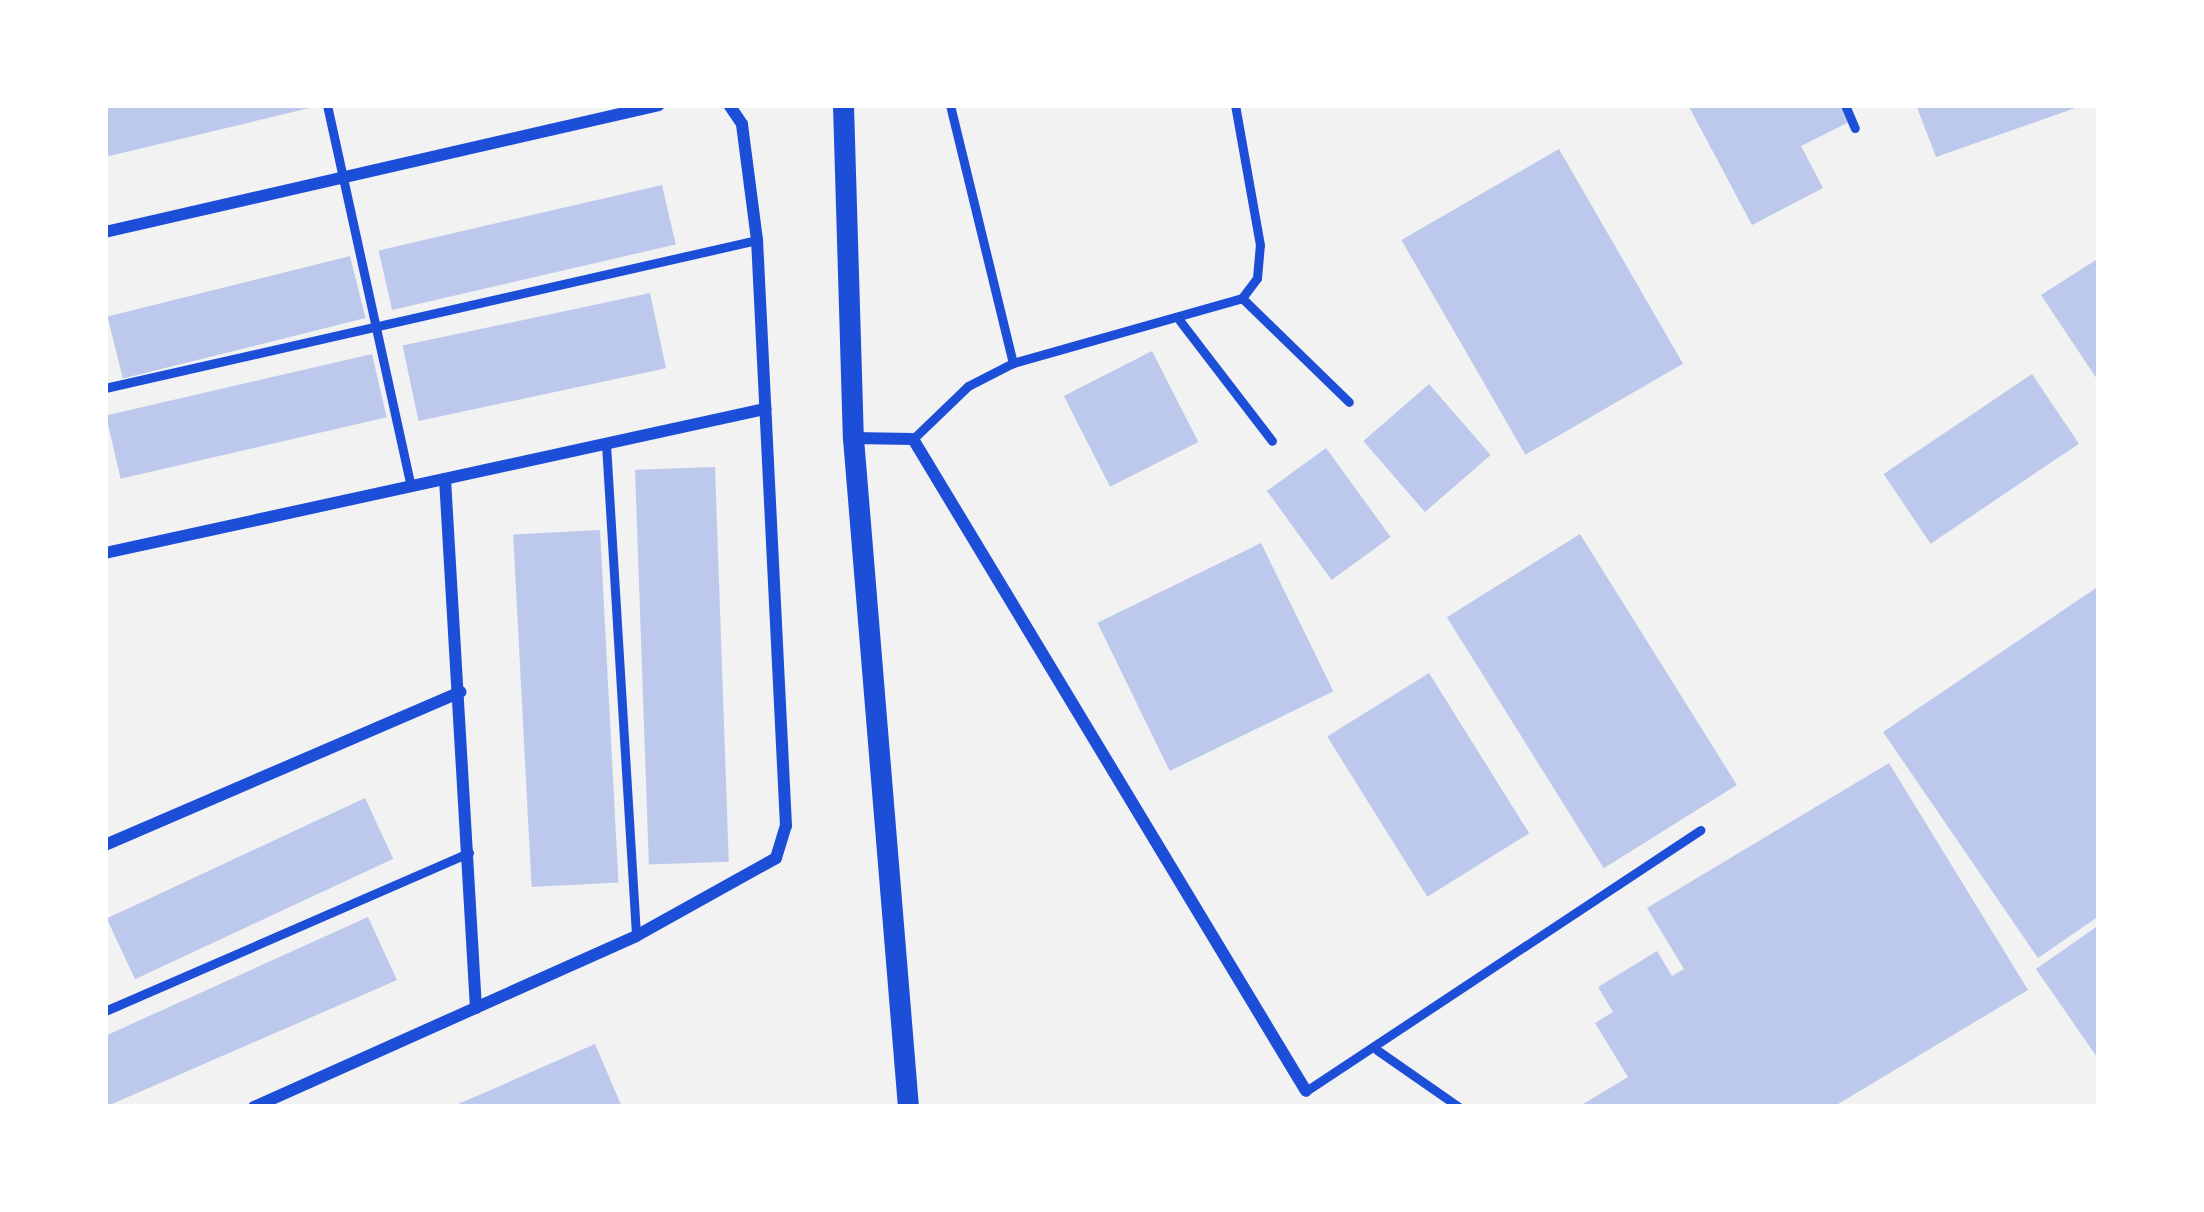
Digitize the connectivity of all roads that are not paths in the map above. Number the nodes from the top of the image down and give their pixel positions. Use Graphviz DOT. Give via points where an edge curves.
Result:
graph roads {
  1 [pos="327,105"];
  2 [pos="659,105"];
  3 [pos="729,105"];
  4 [pos="843,105"];
  5 [pos="950,105"];
  6 [pos="1235,105"];
  7 [pos="1845,105"];
  8 [pos="1855,128"];
  9 [pos="344,180"];
  10 [pos="105,232"];
  11 [pos="757,240"];
  12 [pos="1242,298"];
  13 [pos="1180,321"];
  14 [pos="378,326"];
  15 [pos="1013,363"];
  16 [pos="105,388"];
  17 [pos="1349,401"];
  18 [pos="764,409"];
  19 [pos="853,438"];
  20 [pos="913,439"];
  21 [pos="1272,441"];
  22 [pos="606,443"];
  23 [pos="445,479"];
  24 [pos="411,486"];
  25 [pos="105,553"];
  26 [pos="460,692"];
  27 [pos="1700,830"];
  28 [pos="105,845"];
  29 [pos="470,853"];
  30 [pos="636,936"];
  31 [pos="476,1008"];
  32 [pos="105,1011"];
  33 [pos="1377,1050"];
  34 [pos="1306,1091"];
  35 [pos="254,1107"];
  36 [pos="908,1107"];
  37 [pos="1459,1107"];
  1 -- 9 [label="lane"];
  2 -- 9 [label="street"];
  3 -- 11 [label="street" via="742,124"];
  4 -- 19 [label="street"];
  5 -- 15 [label="lane"];
  6 -- 12 [label="lane" via="1260,245 1258,278"];
  7 -- 8 [label="lane"];
  9 -- 10 [label="street"];
  9 -- 14 [label="lane"];
  11 -- 14 [label="lane"];
  11 -- 18 [label="street"];
  12 -- 13 [label="lane"];
  12 -- 17 [label="lane"];
  13 -- 15 [label="lane"];
  13 -- 21 [label="lane"];
  14 -- 16 [label="lane"];
  14 -- 24 [label="lane"];
  15 -- 20 [label="lane" via="968,386"];
  18 -- 22 [label="street"];
  18 -- 30 [label="street" via="786,826 776,858 753,880"];
  19 -- 20 [label="street"];
  19 -- 36 [label="street"];
  20 -- 34 [label="street"];
  22 -- 23 [label="street"];
  22 -- 30 [label="lane"];
  23 -- 24 [label="street"];
  23 -- 26 [label="street"];
  24 -- 25 [label="street"];
  26 -- 28 [label="street"];
  26 -- 29 [label="street"];
  27 -- 33 [label="lane"];
  29 -- 31 [label="street"];
  29 -- 32 [label="lane"];
  30 -- 31 [label="street"];
  31 -- 35 [label="street"];
  33 -- 34 [label="lane"];
  33 -- 37 [label="lane"];
}
